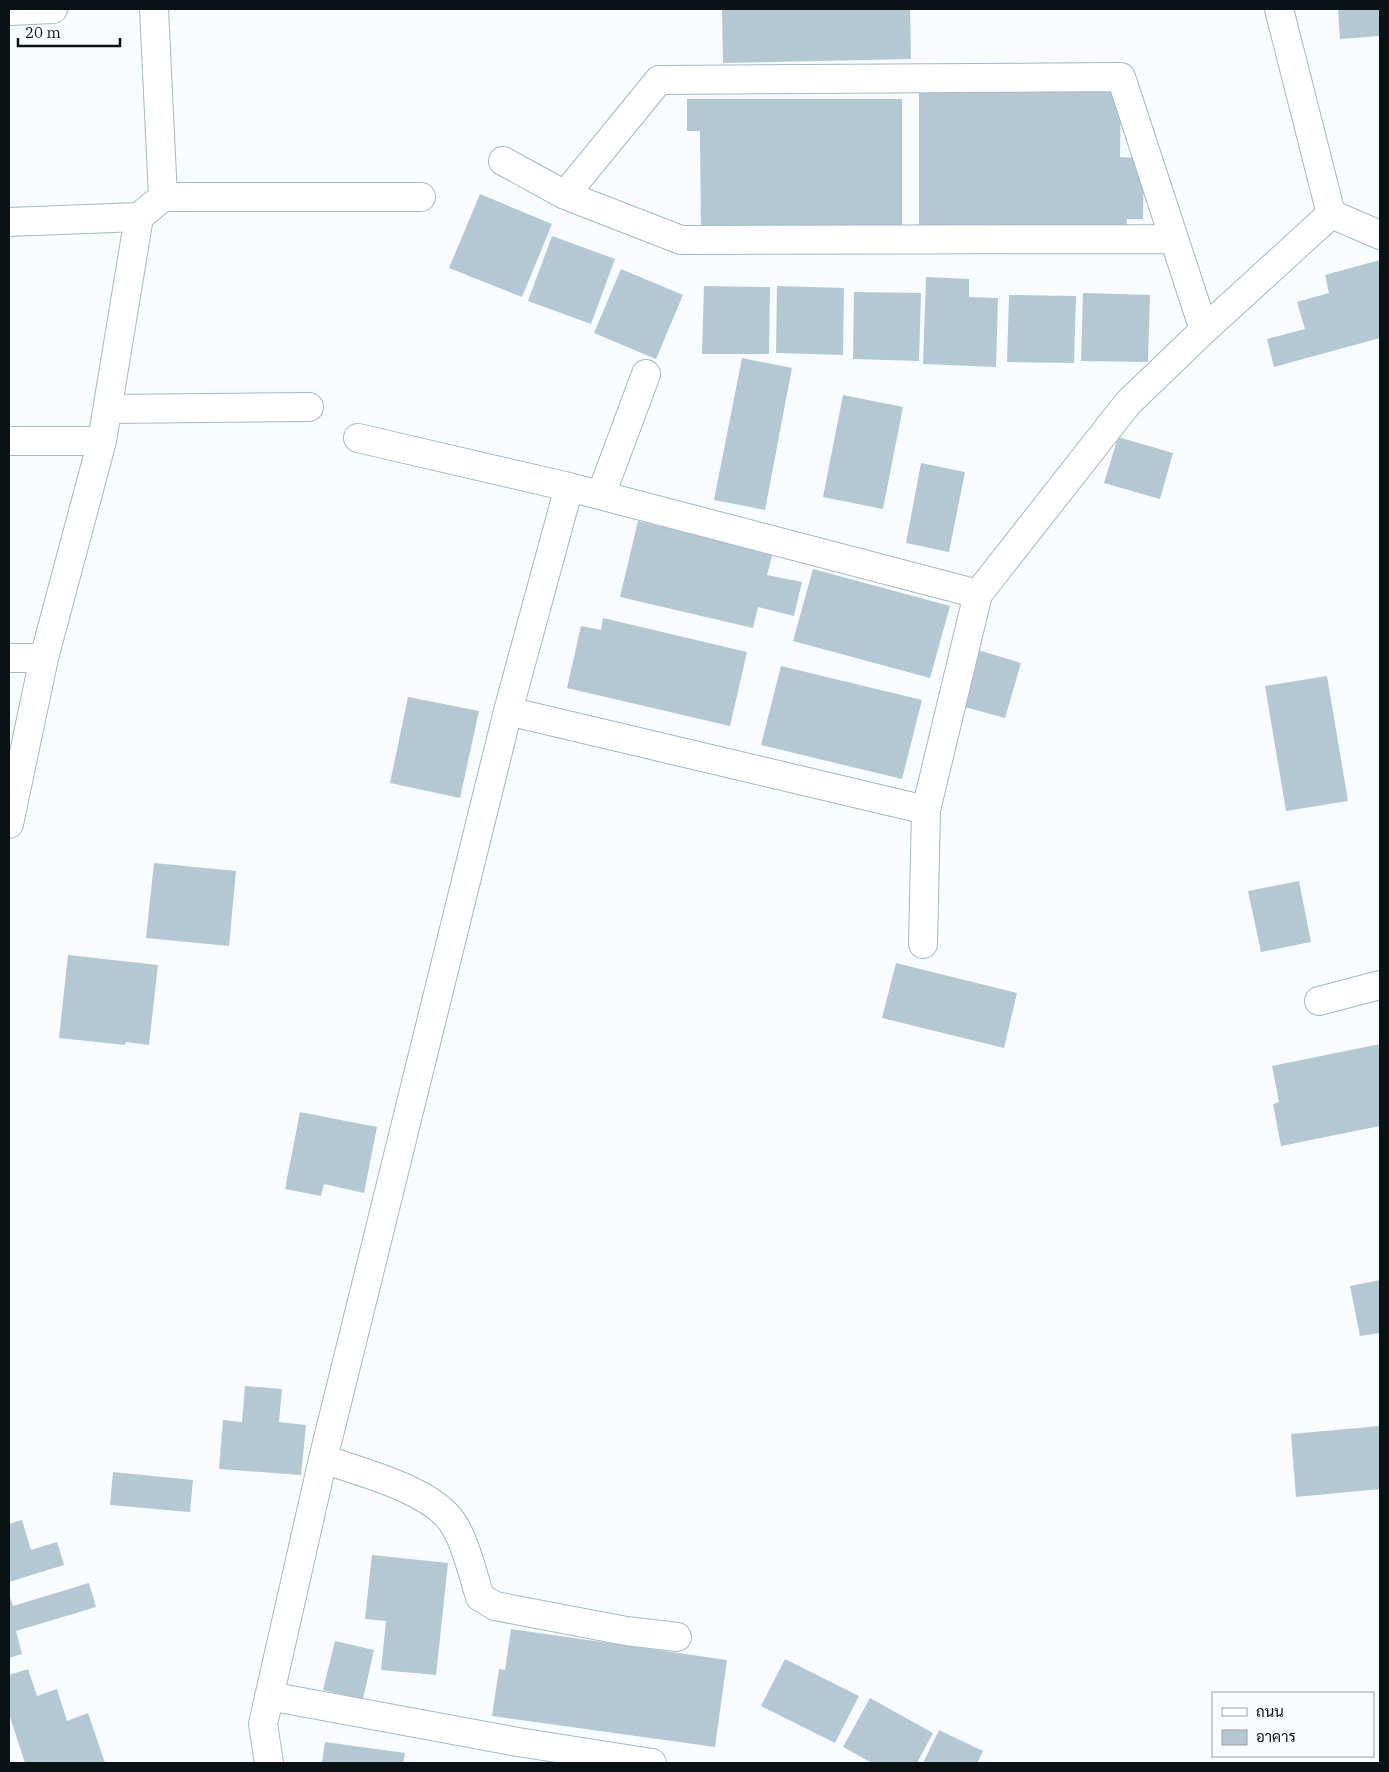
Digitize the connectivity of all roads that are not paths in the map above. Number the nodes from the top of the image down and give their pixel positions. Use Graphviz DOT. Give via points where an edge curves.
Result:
graph roads {
  1 [pos="53,9"];
  2 [pos="154,9"];
  3 [pos="1279,9"];
  4 [pos="9,11"];
  5 [pos="503,161"];
  6 [pos="564,195"];
  7 [pos="163,197"];
  8 [pos="421,197"];
  9 [pos="1331,214"];
  10 [pos="139,217"];
  11 [pos="9,222"];
  12 [pos="1380,235"];
  13 [pos="1174,239"];
  14 [pos="1204,330"];
  15 [pos="646,374"];
  16 [pos="309,407"];
  17 [pos="108,409"];
  18 [pos="358,438"];
  19 [pos="9,441"];
  20 [pos="102,441"];
  21 [pos="569,487"];
  22 [pos="600,495"];
  23 [pos="978,594"];
  24 [pos="9,658"];
  25 [pos="44,658"];
  26 [pos="508,711"];
  27 [pos="926,810"];
  28 [pos="9,824"];
  29 [pos="923,944"];
  30 [pos="1380,985"];
  31 [pos="1319,1001"];
  32 [pos="323,1459"];
  33 [pos="676,1637"];
  34 [pos="269,1696"];
  35 [pos="269,1763"];
  36 [pos="652,1763"];
  1 -- 4 [label="street"];
  2 -- 7 [label="street"];
  3 -- 9 [label="street"];
  5 -- 6 [label="street"];
  6 -- 13 [label="street" via="681,240"];
  6 -- 13 [label="street" via="659,80 1121,77"];
  7 -- 8 [label="street"];
  7 -- 10 [label="street"];
  9 -- 12 [label="street"];
  9 -- 14 [label="street"];
  10 -- 11 [label="street"];
  10 -- 17 [label="street"];
  13 -- 14 [label="street"];
  14 -- 23 [label="street" via="1128,403"];
  15 -- 22 [label="street"];
  16 -- 17 [label="street"];
  17 -- 20 [label="street"];
  18 -- 21 [label="street"];
  19 -- 20 [label="street"];
  20 -- 25 [label="street"];
  21 -- 22 [label="street"];
  21 -- 26 [label="street"];
  22 -- 23 [label="street"];
  23 -- 27 [label="street"];
  24 -- 25 [label="street"];
  25 -- 28 [label="street"];
  26 -- 27 [label="street"];
  26 -- 32 [label="street"];
  27 -- 29 [label="street"];
  30 -- 31 [label="street"];
  32 -- 33 [label="street" via="411,1491 438,1508 450,1519 458,1534 480,1597 485,1601 496,1606 626,1631"];
  32 -- 34 [label="street"];
  34 -- 35 [label="street" via="263,1724"];
  34 -- 36 [label="street"];
}
